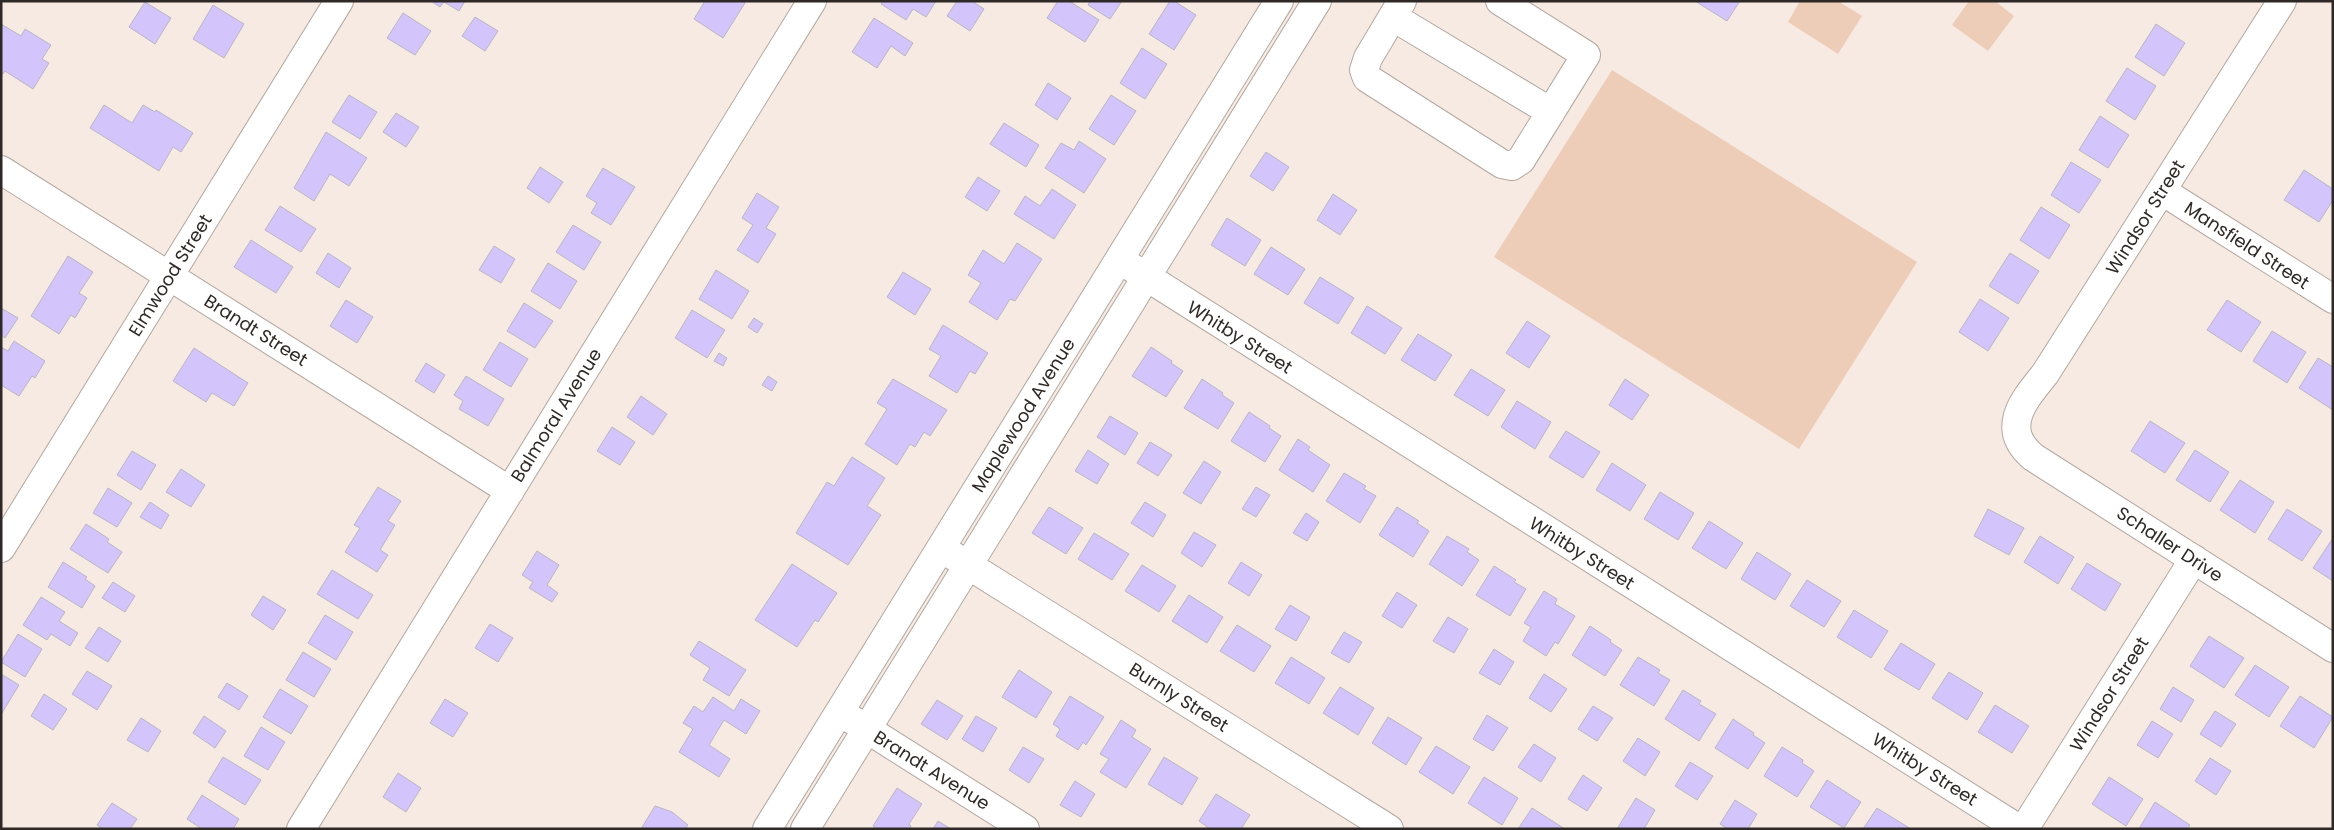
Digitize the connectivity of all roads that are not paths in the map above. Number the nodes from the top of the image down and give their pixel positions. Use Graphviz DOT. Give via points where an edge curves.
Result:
graph roads {
  1 [pos="339,1"];
  2 [pos="812,1"];
  3 [pos="1279,1"];
  4 [pos="1317,1"];
  5 [pos="1500,1"];
  6 [pos="2282,1"];
  7 [pos="1398,9"];
  8 [pos="1551,112"];
  9 [pos="1,170"];
  10 [pos="2162,191"];
  11 [pos="1120,260"];
  12 [pos="170,276"];
  13 [pos="1147,276"];
  14 [pos="2333,300"];
  15 [pos="2017,433"];
  16 [pos="510,491"];
  17 [pos="1,548"];
  18 [pos="940,548"];
  19 [pos="2194,559"];
  20 [pos="968,565"];
  21 [pos="2333,648"];
  22 [pos="839,712"];
  23 [pos="867,729"];
  24 [pos="300,829"];
  25 [pos="766,829"];
  26 [pos="805,829"];
  27 [pos="1025,829"];
  28 [pos="1389,829"];
  29 [pos="2019,829"];
  30 [pos="2024,829"];
  1 -- 12 [label="street, Elmwood Street"];
  2 -- 16 [label="street, Balmoral Avenue"];
  3 -- 11 [label="street, Maplewood Avenue"];
  4 -- 13 [label="street, Maplewood Avenue"];
  5 -- 8 [label="street" via="1586,54"];
  6 -- 10 [label="street, Windsor Street"];
  7 -- 8 [label="street"];
  7 -- 8 [label="street" via="1368,58 1364,70 1367,78 1502,164 1512,166 1521,160"];
  9 -- 12 [label="street, Brandt Street"];
  10 -- 14 [label="street, Mansfield Street"];
  10 -- 15 [label="street, Windsor Street" via="2018,412"];
  11 -- 13 [label="street, Whitby Street"];
  11 -- 18 [label="street, Maplewood Avenue"];
  12 -- 16 [label="street, Brandt Street"];
  12 -- 17 [label="street, Elmwood Street"];
  13 -- 20 [label="street, Maplewood Avenue"];
  13 -- 29 [label="street, Whitby Street"];
  15 -- 19 [label="street, Schaller Drive" via="2025,450 2033,457"];
  16 -- 24 [label="street, Balmoral Avenue"];
  18 -- 20 [label="street, Burnly Street"];
  18 -- 22 [label="street, Maplewood Avenue"];
  19 -- 21 [label="street, Schaller Drive"];
  19 -- 30 [label="street, Windsor Street"];
  20 -- 23 [label="street, Maplewood Avenue"];
  20 -- 28 [label="street, Burnly Street"];
  22 -- 23 [label="street, Brandt Avenue"];
  22 -- 25 [label="street, Maplewood Avenue"];
  23 -- 26 [label="street, Maplewood Avenue"];
  23 -- 27 [label="street, Brandt Avenue"];
}
